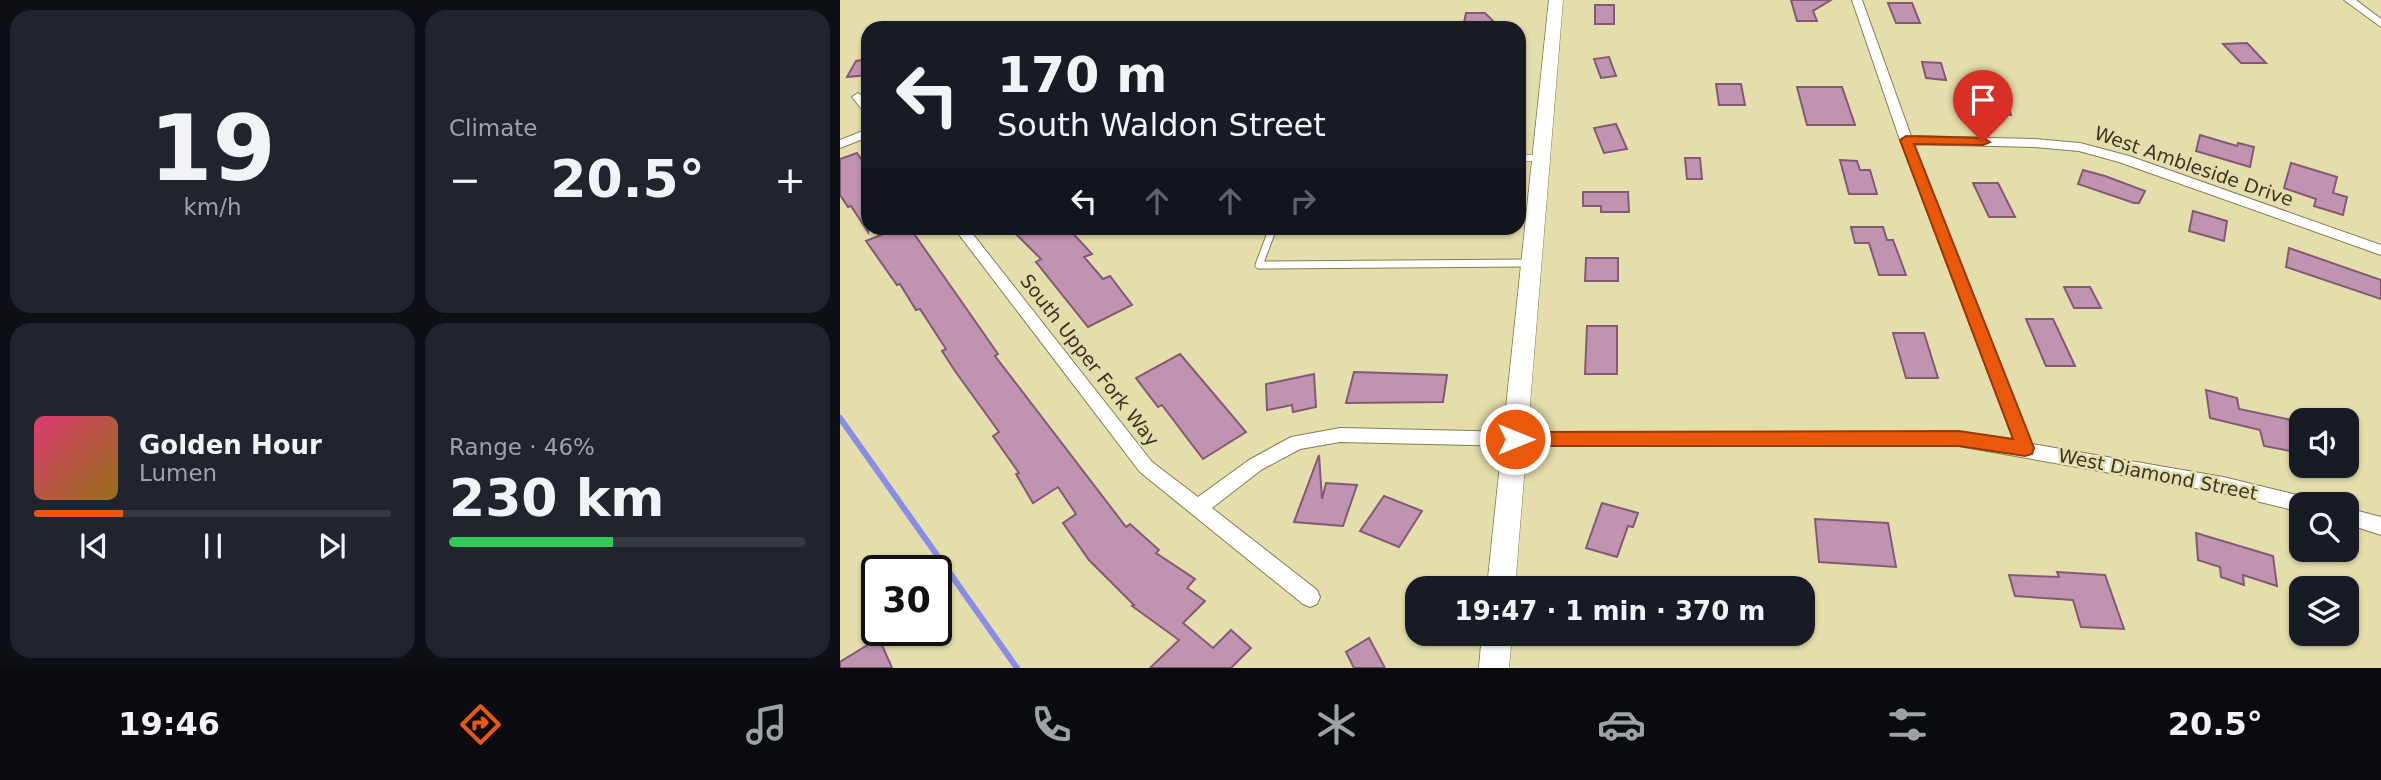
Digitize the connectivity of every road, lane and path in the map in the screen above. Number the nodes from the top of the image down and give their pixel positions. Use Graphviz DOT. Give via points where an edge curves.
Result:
graph roads {
  1 [pos="1556,0"];
  2 [pos="1857,0"];
  3 [pos="2349,0"];
  4 [pos="2381,24"];
  5 [pos="858,97"];
  6 [pos="861,101"];
  7 [pos="861,136"];
  8 [pos="1906,140"];
  9 [pos="840,144"];
  10 [pos="1530,158"];
  11 [pos="966,235"];
  12 [pos="1270,235"];
  13 [pos="2381,250"];
  14 [pos="1531,263"];
  15 [pos="1515,439"];
  16 [pos="2025,448"];
  17 [pos="2289,502"];
  18 [pos="1196,509"];
  19 [pos="2359,520"];
  20 [pos="2381,526"];
  21 [pos="1502,576"];
  22 [pos="1310,597"];
  23 [pos="1496,646"];
  24 [pos="1494,668"];
  1 -- 10 [label="main road"];
  2 -- 8 [label="street"];
  3 -- 4 [label="street"];
  5 -- 6 [label="street"];
  7 -- 9 [label="street"];
  8 -- 13 [label="street, West Ambleside Drive" via="2080,147"];
  8 -- 16 [label="street"];
  10 -- 14 [label="main road"];
  11 -- 18 [label="street, South Upper Fork Way" via="1146,467"];
  12 -- 14 [label="lane" via="1259,265"];
  14 -- 15 [label="main road"];
  15 -- 16 [label="street, West Diamond Street" via="1959,439"];
  15 -- 18 [label="street, West Diamond Street" via="1340,435 1297,442 1255,465"];
  15 -- 21 [label="main road"];
  16 -- 17 [label="street, West Diamond Street"];
  18 -- 22 [label="street, South Upper Fork Way"];
  19 -- 20 [label="street"];
  23 -- 24 [label="main road"];
}
